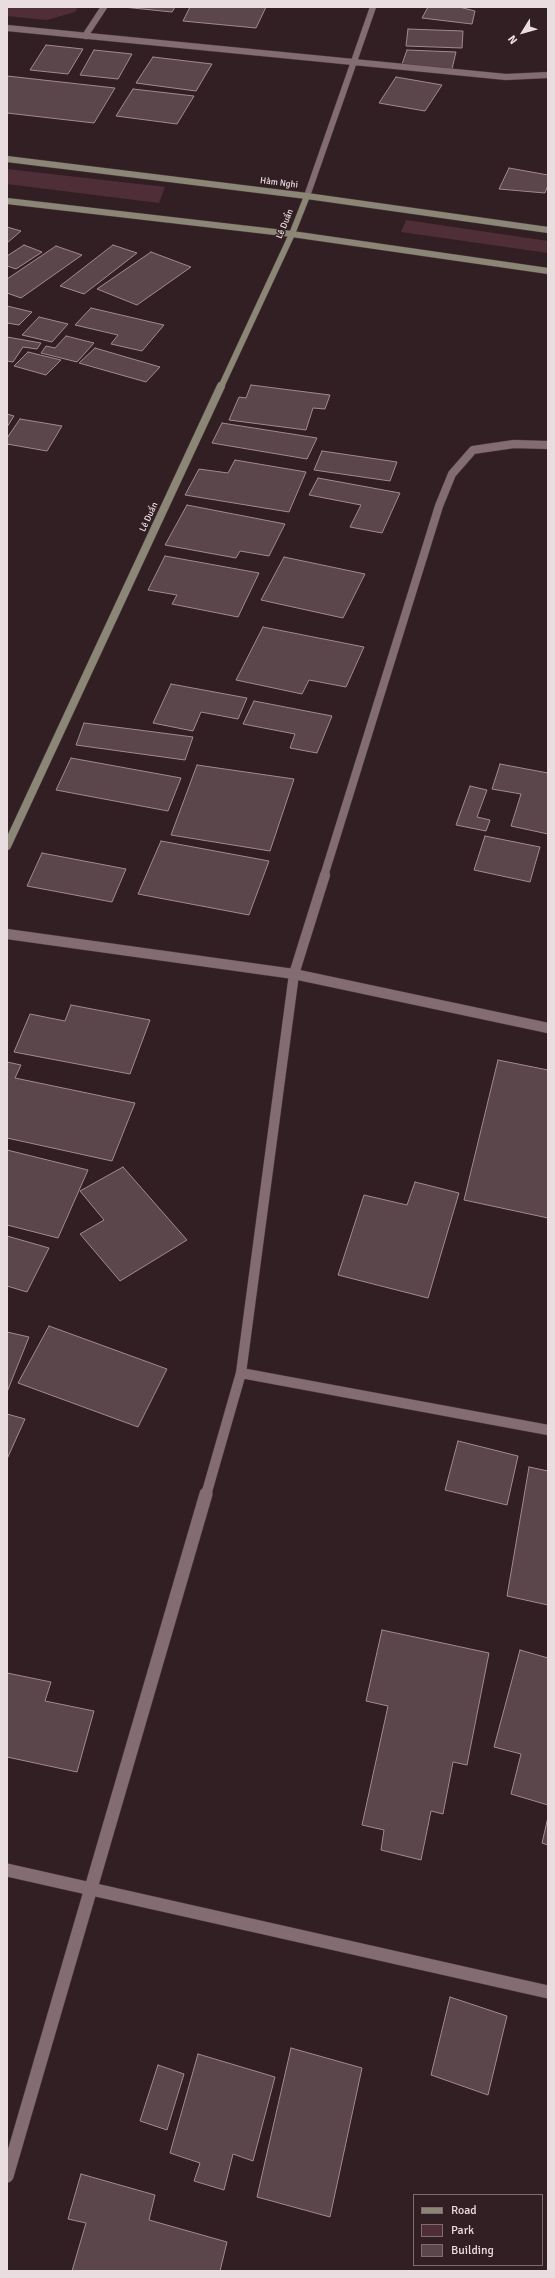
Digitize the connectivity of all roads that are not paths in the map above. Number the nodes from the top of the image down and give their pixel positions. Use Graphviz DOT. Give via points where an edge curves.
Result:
graph roads {
  1 [pos="104,7"];
  2 [pos="373,7"];
  3 [pos="7,28"];
  4 [pos="85,36"];
  5 [pos="353,64"];
  6 [pos="548,75"];
  7 [pos="7,159"];
  8 [pos="307,196"];
  9 [pos="7,202"];
  10 [pos="548,230"];
  11 [pos="292,234"];
  12 [pos="548,271"];
  13 [pos="548,445"];
  14 [pos="7,846"];
  15 [pos="7,934"];
  16 [pos="294,974"];
  17 [pos="548,1028"];
  18 [pos="241,1373"];
  19 [pos="548,1430"];
  20 [pos="7,1870"];
  21 [pos="90,1889"];
  22 [pos="548,1992"];
  23 [pos="7,2176"];
  1 -- 4 [label="street"];
  2 -- 5 [label="street"];
  3 -- 4 [label="street"];
  4 -- 5 [label="street"];
  5 -- 6 [label="street" via="506,77"];
  5 -- 8 [label="street"];
  7 -- 8 [label="main road, Hàm Nghi"];
  8 -- 10 [label="main road, Hàm Nghi"];
  8 -- 11 [label="main road, Lê Duẩn"];
  9 -- 11 [label="main road"];
  11 -- 12 [label="main road"];
  11 -- 14 [label="main road, Lê Duẩn"];
  13 -- 16 [label="street" via="514,444 473,450 452,474 439,506"];
  15 -- 16 [label="street"];
  16 -- 17 [label="street"];
  16 -- 18 [label="street"];
  18 -- 19 [label="street"];
  18 -- 21 [label="street"];
  20 -- 21 [label="street"];
  21 -- 22 [label="street"];
  21 -- 23 [label="street"];
}
